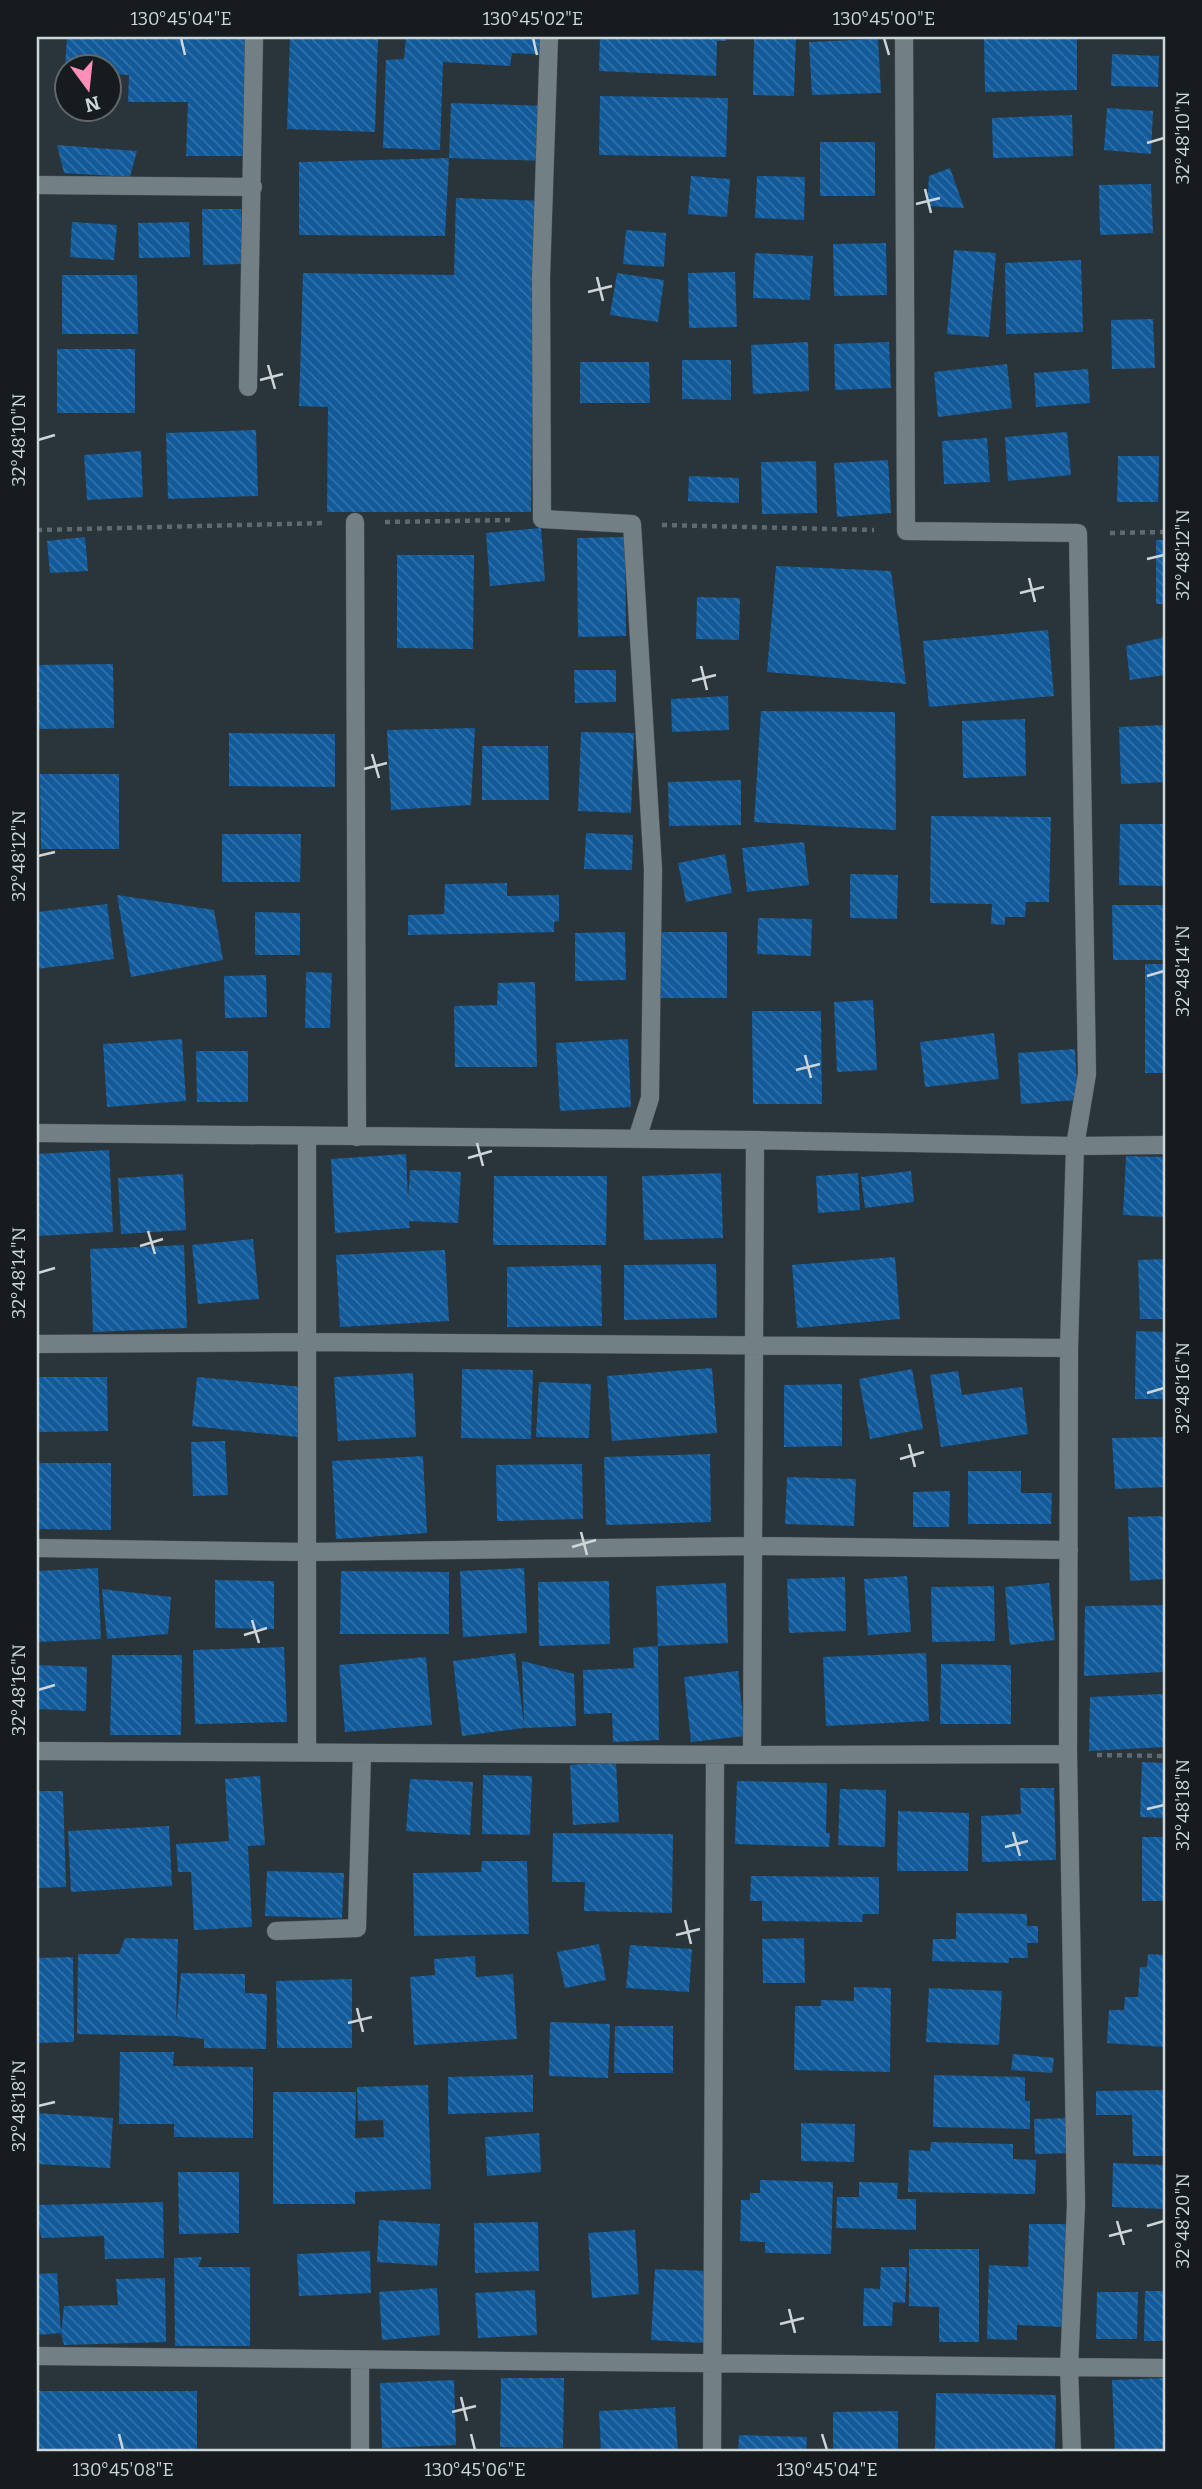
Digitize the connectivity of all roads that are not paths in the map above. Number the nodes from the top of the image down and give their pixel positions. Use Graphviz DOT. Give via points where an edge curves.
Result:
graph roads {
  1 [pos="254,37"];
  2 [pos="549,37"];
  3 [pos="904,37"];
  4 [pos="37,185"];
  5 [pos="253,187"];
  6 [pos="247,387"];
  7 [pos="355,522"];
  8 [pos="37,1133"];
  9 [pos="307,1136"];
  10 [pos="357,1137"];
  11 [pos="637,1139"];
  12 [pos="755,1140"];
  13 [pos="1165,1145"];
  14 [pos="1075,1146"];
  15 [pos="308,1342"];
  16 [pos="37,1344"];
  17 [pos="754,1345"];
  18 [pos="1069,1348"];
  19 [pos="752,1546"];
  20 [pos="37,1548"];
  21 [pos="1069,1550"];
  22 [pos="308,1552"];
  23 [pos="37,1751"];
  24 [pos="307,1752"];
  25 [pos="362,1752"];
  26 [pos="1068,1754"];
  27 [pos="715,1755"];
  28 [pos="752,1755"];
  29 [pos="276,1931"];
  30 [pos="37,2356"];
  31 [pos="360,2360"];
  32 [pos="712,2364"];
  33 [pos="1069,2368"];
  34 [pos="1165,2368"];
  35 [pos="360,2452"];
  36 [pos="712,2452"];
  37 [pos="1072,2452"];
  1 -- 5 [label="street"];
  2 -- 11 [label="street" via="541,278 542,519 632,524 653,869 650,1098"];
  3 -- 14 [label="street" via="906,531 1078,533 1087,1074"];
  4 -- 5 [label="street"];
  5 -- 6 [label="street"];
  7 -- 10 [label="street"];
  8 -- 9 [label="street"];
  9 -- 10 [label="street"];
  9 -- 15 [label="street"];
  10 -- 11 [label="street"];
  11 -- 12 [label="street"];
  12 -- 14 [label="street"];
  12 -- 17 [label="street"];
  13 -- 14 [label="street"];
  14 -- 18 [label="street"];
  15 -- 16 [label="street"];
  15 -- 17 [label="street"];
  15 -- 22 [label="street"];
  17 -- 18 [label="street"];
  17 -- 19 [label="street"];
  18 -- 21 [label="street"];
  19 -- 21 [label="street"];
  19 -- 22 [label="street"];
  19 -- 28 [label="street"];
  20 -- 22 [label="street"];
  21 -- 26 [label="street"];
  22 -- 24 [label="street"];
  23 -- 24 [label="street"];
  24 -- 25 [label="street"];
  25 -- 27 [label="street"];
  25 -- 29 [label="street" via="357,1928"];
  26 -- 28 [label="street"];
  26 -- 33 [label="street" via="1076,2204"];
  27 -- 28 [label="street"];
  27 -- 32 [label="street"];
  30 -- 31 [label="street"];
  31 -- 32 [label="street"];
  31 -- 35 [label="street"];
  32 -- 33 [label="street"];
  32 -- 36 [label="street"];
  33 -- 34 [label="street"];
  33 -- 37 [label="street"];
}
